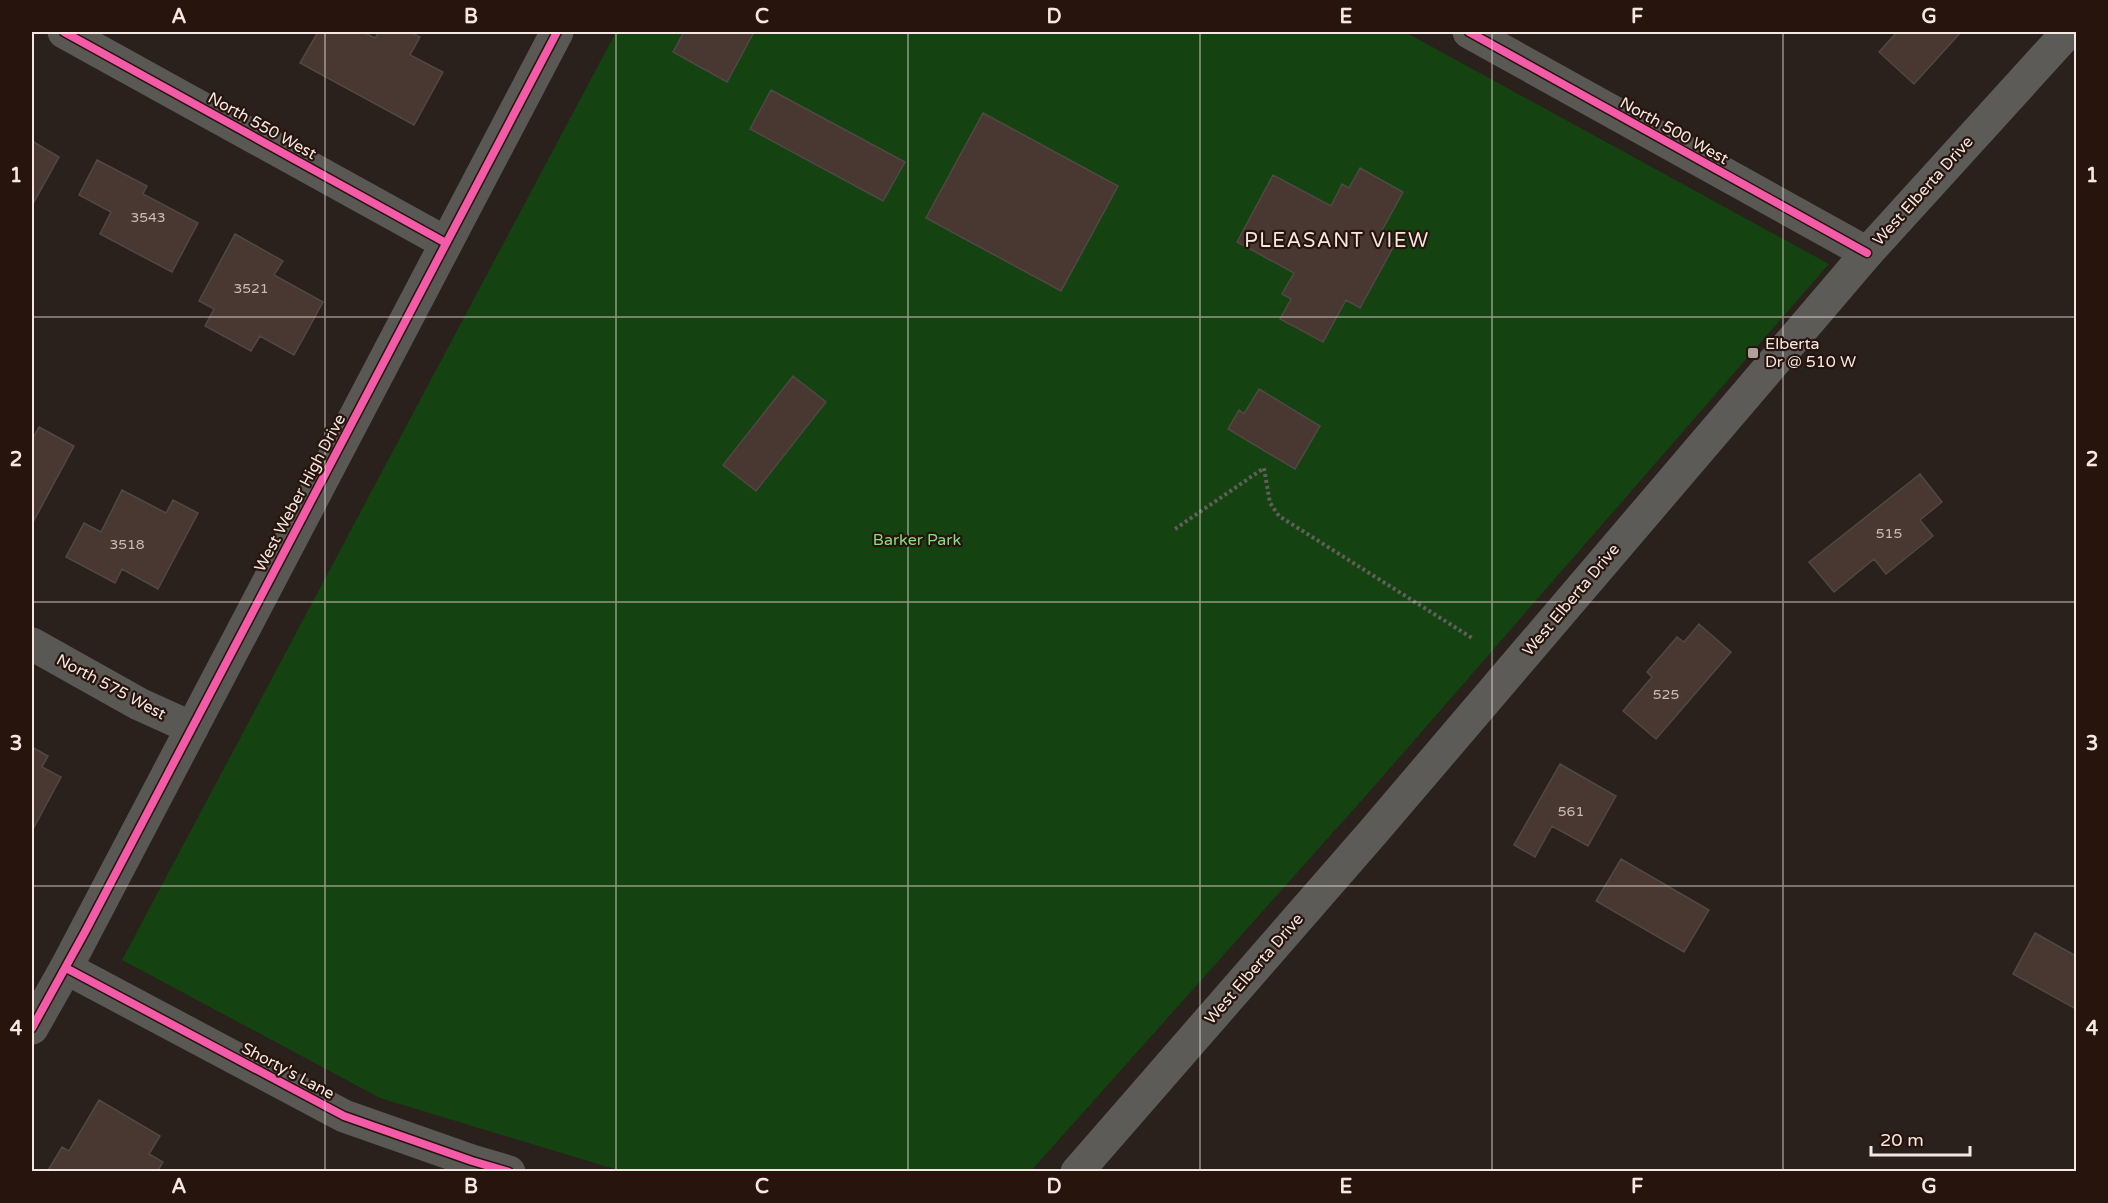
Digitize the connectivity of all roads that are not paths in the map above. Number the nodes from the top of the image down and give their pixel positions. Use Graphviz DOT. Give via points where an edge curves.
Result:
graph roads {
  1 [pos="64,32"];
  2 [pos="557,32"];
  3 [pos="1469,32"];
  4 [pos="2068,32"];
  5 [pos="446,243"];
  6 [pos="1867,253"];
  7 [pos="32,644"];
  8 [pos="192,728"];
  9 [pos="66,968"];
  10 [pos="32,1028"];
  11 [pos="509,1172"];
  12 [pos="1077,1172"];
  1 -- 5 [label="street, North 550 West"];
  2 -- 5 [label="street, West Weber High Drive"];
  3 -- 6 [label="street, North 500 West"];
  4 -- 6 [label="main road, West Elberta Drive"];
  5 -- 8 [label="street, West Weber High Drive"];
  6 -- 12 [label="main road, West Elberta Drive"];
  7 -- 8 [label="street, North 575 West" via="139,704"];
  8 -- 9 [label="street, West Weber High Drive"];
  9 -- 10 [label="street, West Weber High Drive"];
  9 -- 11 [label="street, Shorty's Lane" via="344,1116"];
}
